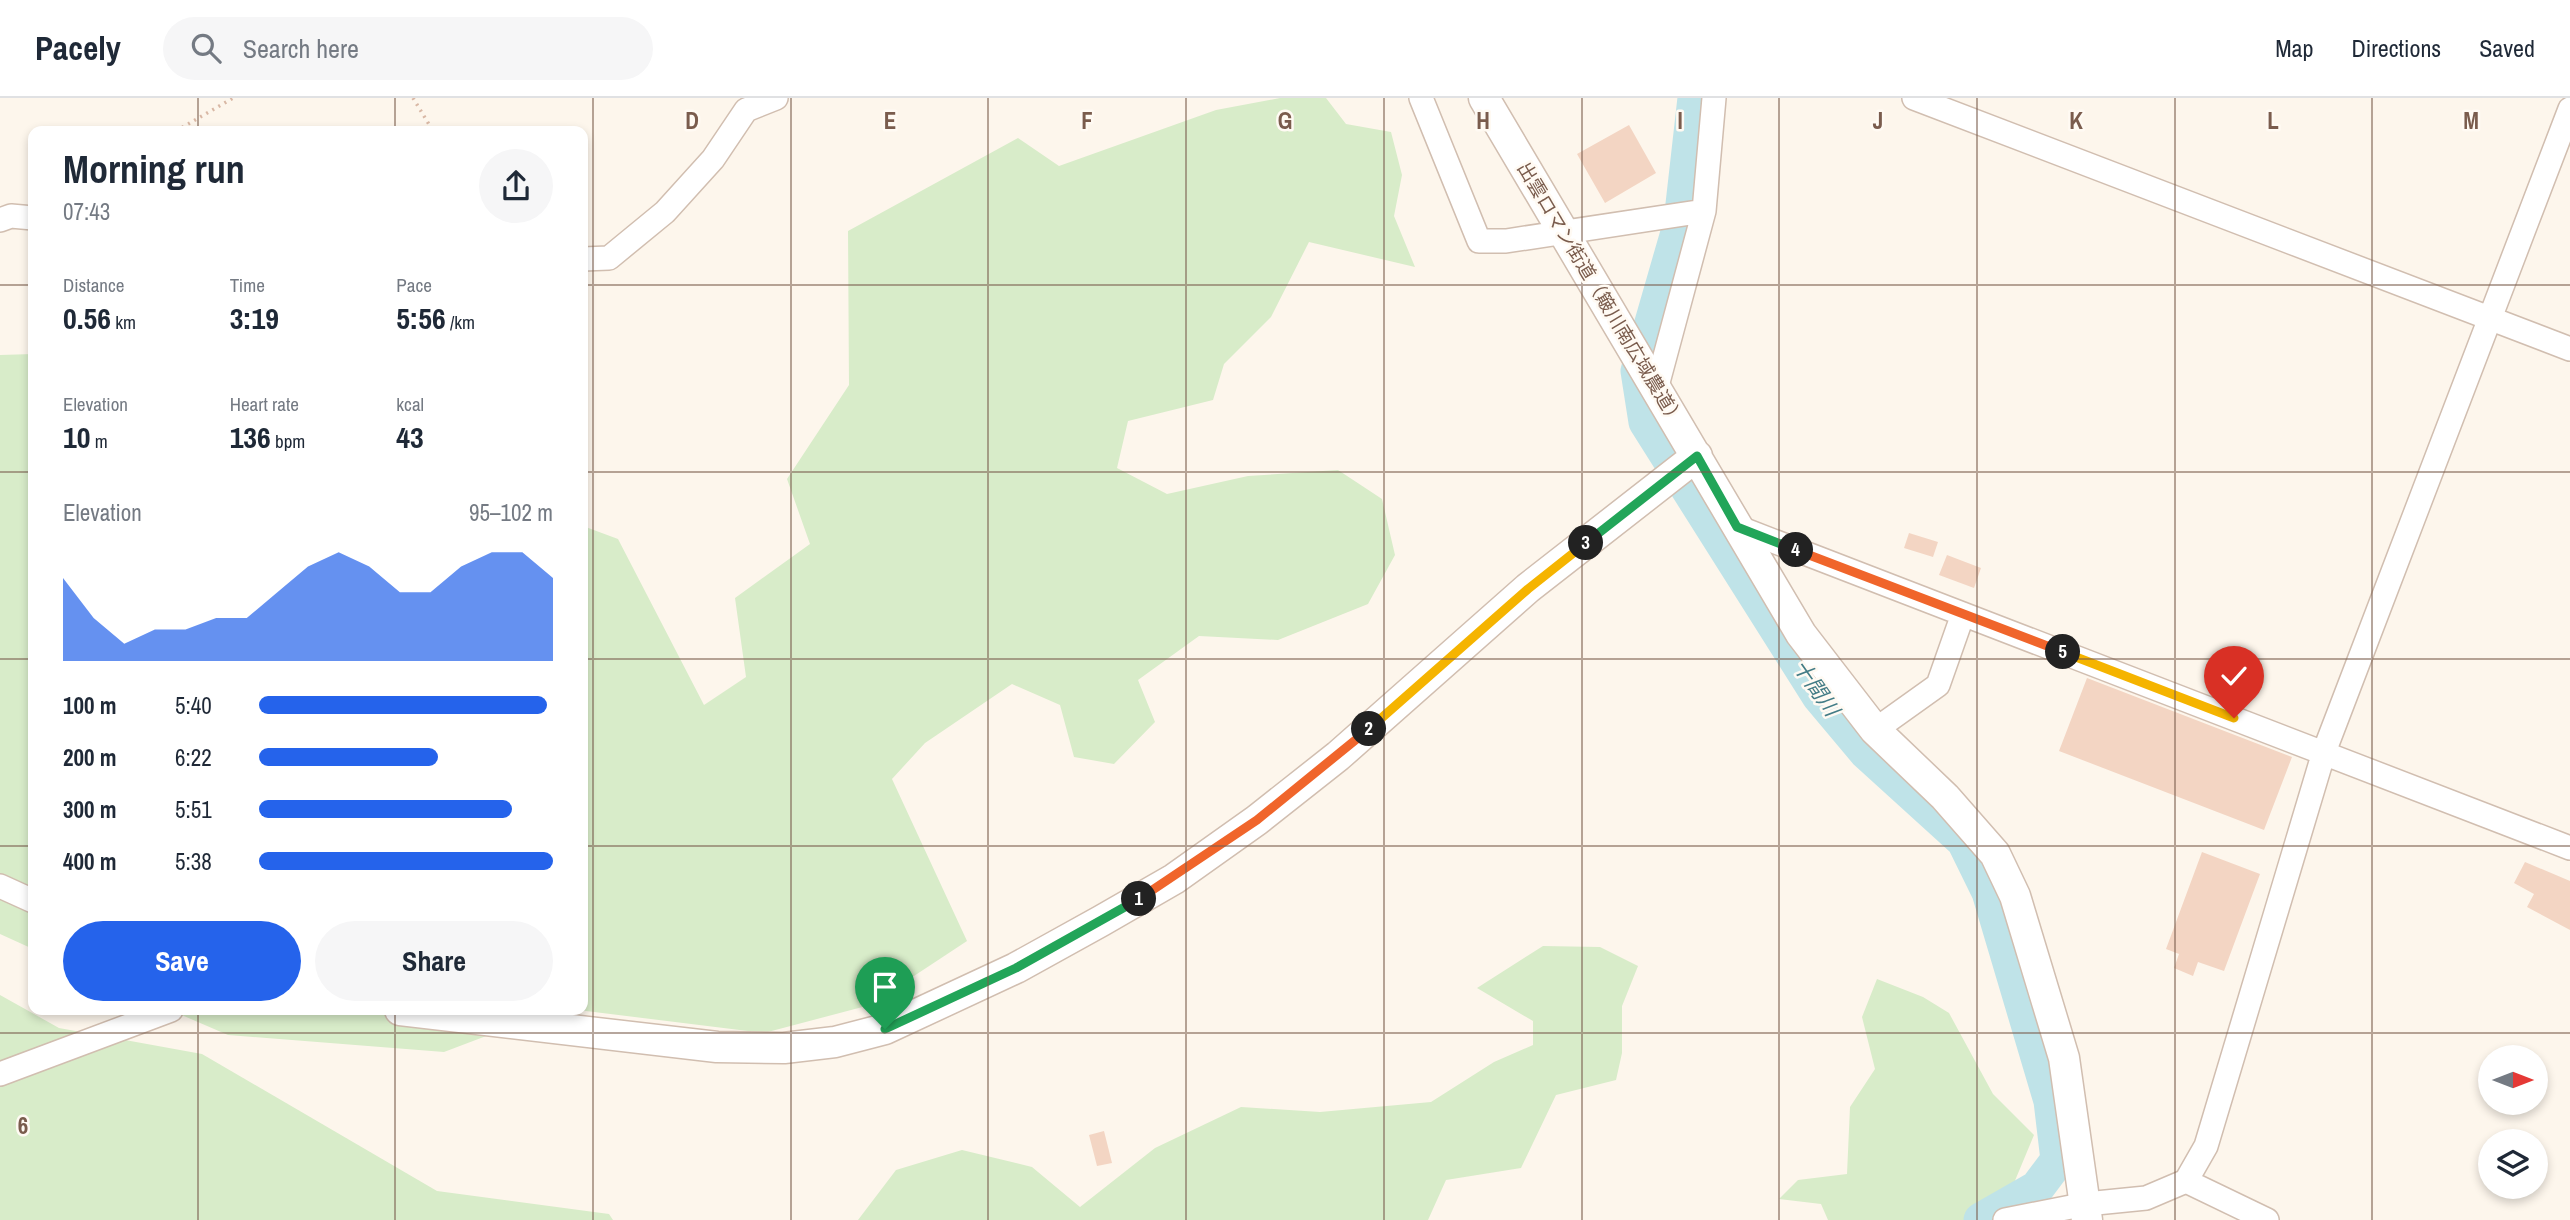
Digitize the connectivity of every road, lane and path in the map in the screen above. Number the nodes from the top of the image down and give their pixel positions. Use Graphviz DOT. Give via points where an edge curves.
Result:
graph roads {
  1 [pos="233,98"];
  2 [pos="413,98"];
  3 [pos="776,98"];
  4 [pos="1422,98"];
  5 [pos="1484,98"];
  6 [pos="1714,98"];
  7 [pos="1914,98"];
  8 [pos="2570,108"];
  9 [pos="185,126"];
  10 [pos="430,126"];
  11 [pos="1704,212"];
  12 [pos="28,218"];
  13 [pos="0,220"];
  14 [pos="1562,232"];
  15 [pos="588,259"];
  16 [pos="2490,318"];
  17 [pos="2570,349"];
  18 [pos="1657,386"];
  19 [pos="1697,456"];
  20 [pos="1737,527"];
  21 [pos="1963,614"];
  22 [pos="1875,730"];
  23 [pos="2324,752"];
  24 [pos="2570,848"];
  25 [pos="0,886"];
  26 [pos="28,899"];
  27 [pos="158,1015"];
  28 [pos="444,1015"];
  29 [pos="0,1074"];
  30 [pos="2186,1181"];
  31 [pos="2087,1212"];
  32 [pos="2005,1220"];
  33 [pos="2267,1220"];
  1 -- 9 [label="path"];
  2 -- 10 [label="path"];
  3 -- 15 [label="street" via="746,110 713,159 665,212 609,258"];
  4 -- 14 [label="street" via="1479,241"];
  5 -- 14 [label="street, 出雲ロマン街道（簸川南広域農道）"];
  6 -- 11 [label="street"];
  7 -- 16 [label="street"];
  8 -- 16 [label="street"];
  11 -- 14 [label="street"];
  11 -- 18 [label="street"];
  12 -- 13 [label="street"];
  14 -- 18 [label="street, 出雲ロマン街道（簸川南広域農道）"];
  16 -- 17 [label="street"];
  16 -- 23 [label="street"];
  18 -- 19 [label="street, 出雲ロマン街道（簸川南広域農道）"];
  19 -- 20 [label="street, 出雲ロマン街道（簸川南広域農道）"];
  19 -- 28 [label="street" via="1528,589 1338,756 1247,828 1101,921 1016,968 885,1029 797,1046 717,1046"];
  20 -- 21 [label="street"];
  20 -- 22 [label="street, 出雲ロマン街道（簸川南広域農道）" via="1801,634"];
  21 -- 22 [label="street" via="1938,685"];
  21 -- 23 [label="street"];
  22 -- 31 [label="street, 出雲ロマン街道（簸川南広域農道）" via="1996,854 2015,896 2064,1058"];
  23 -- 24 [label="street"];
  23 -- 30 [label="street" via="2206,1146"];
  25 -- 26 [label="street"];
  27 -- 29 [label="street"];
  30 -- 31 [label="street" via="2146,1198"];
  30 -- 33 [label="street"];
  31 -- 32 [label="street"];
}
